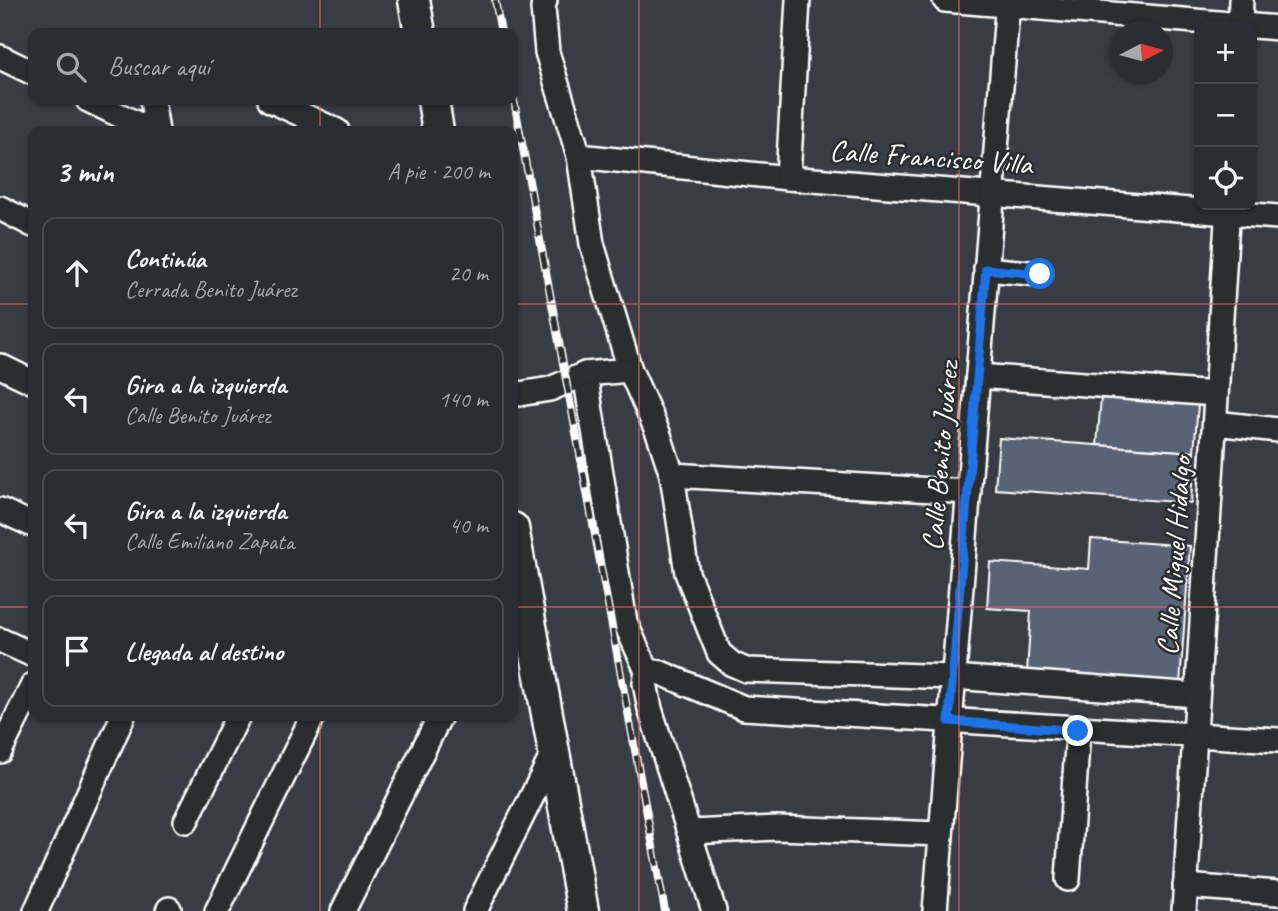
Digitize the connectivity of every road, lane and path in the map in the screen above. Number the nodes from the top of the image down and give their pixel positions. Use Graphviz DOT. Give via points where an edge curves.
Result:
graph roads {
  1 [pos="414,0"];
  2 [pos="799,0"];
  3 [pos="945,0"];
  4 [pos="1241,0"];
  5 [pos="543,3"];
  6 [pos="1008,3"];
  7 [pos="1194,21"];
  8 [pos="1240,21"];
  9 [pos="1257,27"];
  10 [pos="419,28"];
  11 [pos="1278,28"];
  12 [pos="0,57"];
  13 [pos="28,71"];
  14 [pos="99,105"];
  15 [pos="152,105"];
  16 [pos="434,105"];
  17 [pos="284,113"];
  18 [pos="143,126"];
  19 [pos="154,126"];
  20 [pos="322,126"];
  21 [pos="438,126"];
  22 [pos="579,156"];
  23 [pos="788,178"];
  24 [pos="992,193"];
  25 [pos="1194,207"];
  26 [pos="0,208"];
  27 [pos="1227,210"];
  28 [pos="1233,210"];
  29 [pos="1278,217"];
  30 [pos="28,222"];
  31 [pos="986,269"];
  32 [pos="1040,274"];
  33 [pos="0,366"];
  34 [pos="630,370"];
  35 [pos="585,374"];
  36 [pos="978,376"];
  37 [pos="28,380"];
  38 [pos="518,394"];
  39 [pos="1216,394"];
  40 [pos="1215,424"];
  41 [pos="1278,430"];
  42 [pos="671,475"];
  43 [pos="969,492"];
  44 [pos="0,510"];
  45 [pos="28,523"];
  46 [pos="518,584"];
  47 [pos="520,607"];
  48 [pos="0,640"];
  49 [pos="28,653"];
  50 [pos="647,671"];
  51 [pos="953,677"];
  52 [pos="28,695"];
  53 [pos="1196,695"];
  54 [pos="121,721"];
  55 [pos="236,721"];
  56 [pos="311,721"];
  57 [pos="438,721"];
  58 [pos="949,721"];
  59 [pos="1078,731"];
  60 [pos="1194,736"];
  61 [pos="1278,740"];
  62 [pos="0,751"];
  63 [pos="554,752"];
  64 [pos="186,821"];
  65 [pos="690,832"];
  66 [pos="941,834"];
  67 [pos="1068,879"];
  68 [pos="1185,886"];
  69 [pos="1278,893"];
  70 [pos="36,911"];
  71 [pos="217,911"];
  72 [pos="344,911"];
  73 [pos="475,911"];
  74 [pos="583,911"];
  75 [pos="714,911"];
  76 [pos="935,911"];
  77 [pos="1184,911"];
  1 -- 10 [label="street"];
  2 -- 23 [label="street"];
  3 -- 6 [label="street"];
  4 -- 8 [label="street"];
  5 -- 22 [label="street" via="547,52"];
  6 -- 7 [label="street"];
  6 -- 24 [label="street, Calle Benito Juárez"];
  9 -- 11 [label="street"];
  12 -- 13 [label="street"];
  14 -- 18 [label="street"];
  15 -- 19 [label="street"];
  16 -- 21 [label="street"];
  17 -- 20 [label="street"];
  22 -- 23 [label="street, Calle Francisco Villa"];
  22 -- 34 [label="street" via="592,244"];
  23 -- 24 [label="street, Calle Francisco Villa"];
  24 -- 25 [label="street, Calle Francisco Villa"];
  24 -- 31 [label="street, Calle Benito Juárez"];
  26 -- 30 [label="street"];
  27 -- 39 [label="street, Calle Miguel Hidalgo"];
  28 -- 29 [label="street, Calle Francisco Villa"];
  31 -- 32 [label="street"];
  31 -- 36 [label="street, Calle Benito Juárez"];
  33 -- 37 [label="street"];
  34 -- 35 [label="street"];
  34 -- 42 [label="street"];
  35 -- 38 [label="street" via="550,389"];
  35 -- 50 [label="street" via="625,622"];
  36 -- 39 [label="street"];
  36 -- 43 [label="street, Calle Benito Juárez"];
  39 -- 40 [label="street, Calle Miguel Hidalgo"];
  40 -- 41 [label="street"];
  40 -- 53 [label="street, Calle Miguel Hidalgo"];
  42 -- 43 [label="street"];
  42 -- 51 [label="street" via="687,573 719,653 732,664 747,670"];
  43 -- 51 [label="street, Calle Benito Juárez"];
  44 -- 45 [label="street"];
  46 -- 47 [label="street"];
  47 -- 63 [label="street"];
  48 -- 49 [label="street"];
  50 -- 58 [label="street" via="744,708"];
  50 -- 65 [label="street" via="650,709"];
  51 -- 53 [label="street"];
  51 -- 58 [label="street, Calle Benito Juárez"];
  52 -- 62 [label="street"];
  53 -- 60 [label="street, Calle Miguel Hidalgo"];
  54 -- 70 [label="street"];
  55 -- 64 [label="street"];
  56 -- 71 [label="street"];
  57 -- 72 [label="street"];
  58 -- 59 [label="street"];
  58 -- 66 [label="street, Calle Benito Juárez"];
  59 -- 60 [label="street"];
  59 -- 67 [label="street"];
  60 -- 61 [label="street"];
  60 -- 68 [label="street, Calle Miguel Hidalgo"];
  63 -- 73 [label="street"];
  63 -- 74 [label="street"];
  65 -- 66 [label="street" via="778,828"];
  65 -- 75 [label="street"];
  66 -- 76 [label="street, Calle Benito Juárez"];
  68 -- 69 [label="street"];
  68 -- 77 [label="street, Calle Miguel Hidalgo"];
}
